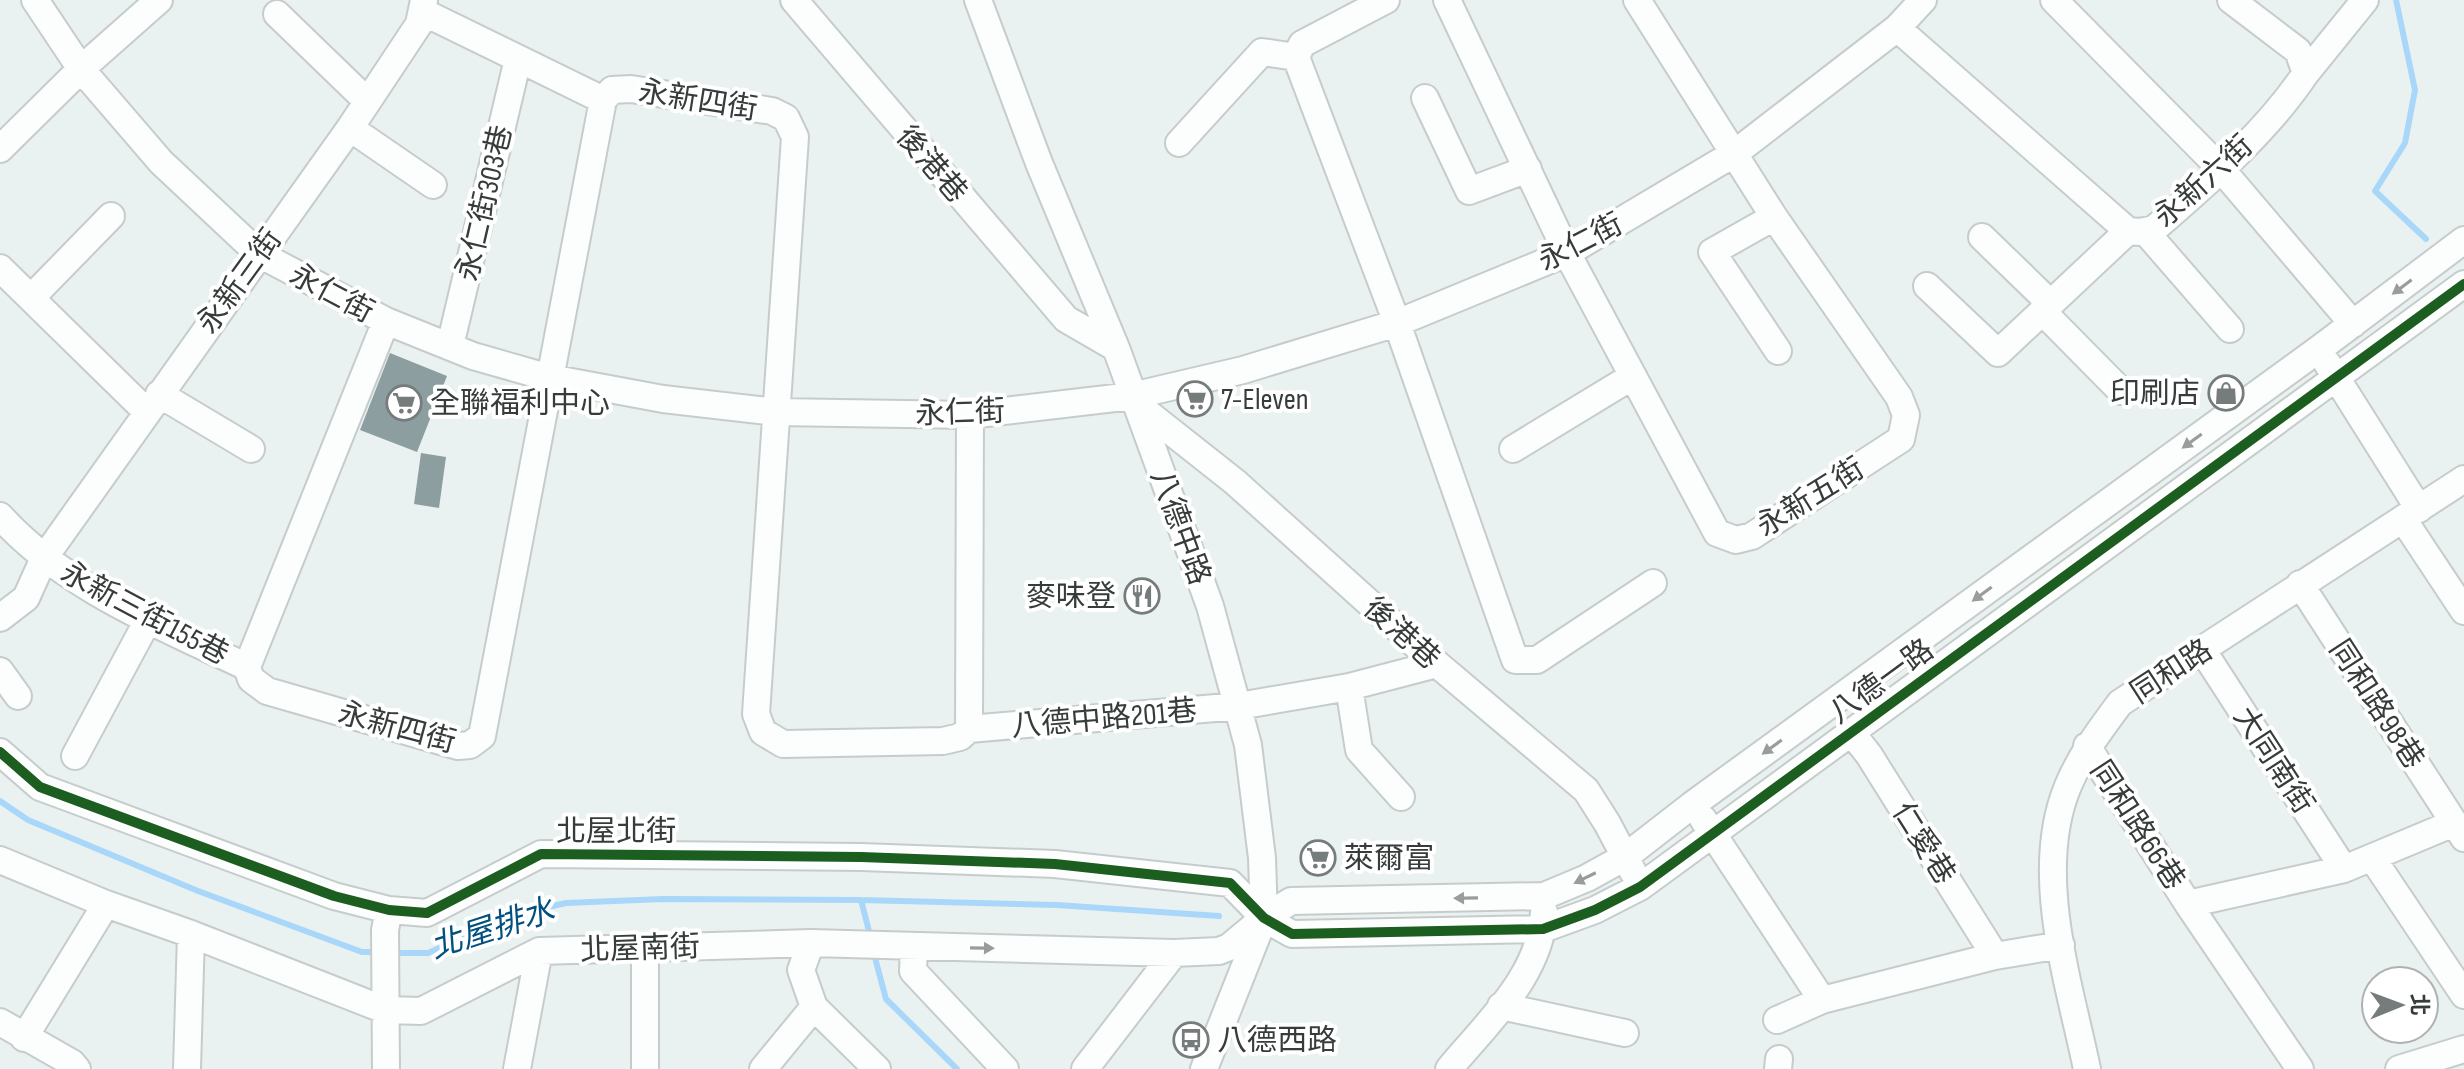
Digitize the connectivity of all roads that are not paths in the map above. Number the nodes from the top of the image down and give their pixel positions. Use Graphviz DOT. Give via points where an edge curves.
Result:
graph roads {
  1 [pos="35,0"];
  2 [pos="159,0"];
  3 [pos="794,0"];
  4 [pos="978,0"];
  5 [pos="1386,0"];
  6 [pos="1447,0"];
  7 [pos="1637,0"];
  8 [pos="1923,0"];
  9 [pos="2054,0"];
  10 [pos="2365,0"];
  11 [pos="2243,3"];
  12 [pos="424,6"];
  13 [pos="277,14"];
  14 [pos="1897,28"];
  15 [pos="1296,57"];
  16 [pos="518,59"];
  17 [pos="81,69"];
  18 [pos="2306,73"];
  19 [pos="1425,98"];
  20 [pos="603,100"];
  21 [pos="367,101"];
  22 [pos="350,128"];
  23 [pos="1179,143"];
  24 [pos="0,149"];
  25 [pos="1735,153"];
  26 [pos="1528,169"];
  27 [pos="2222,170"];
  28 [pos="433,185"];
  29 [pos="111,216"];
  30 [pos="1774,217"];
  31 [pos="2137,231"];
  32 [pos="1982,237"];
  33 [pos="2464,240"];
  34 [pos="1567,253"];
  35 [pos="259,254"];
  36 [pos="0,268"];
  37 [pos="2464,284"];
  38 [pos="1927,286"];
  39 [pos="31,298"];
  40 [pos="2047,308"];
  41 [pos="386,321"];
  42 [pos="1397,323"];
  43 [pos="2353,324"];
  44 [pos="2230,329"];
  45 [pos="450,346"];
  46 [pos="1116,348"];
  47 [pos="2319,349"];
  48 [pos="1778,351"];
  49 [pos="1633,376"];
  50 [pos="2336,377"];
  51 [pos="550,378"];
  52 [pos="2121,391"];
  53 [pos="1134,400"];
  54 [pos="152,402"];
  55 [pos="776,412"];
  56 [pos="970,415"];
  57 [pos="251,449"];
  58 [pos="1513,449"];
  59 [pos="2464,479"];
  60 [pos="2411,514"];
  61 [pos="0,516"];
  62 [pos="44,558"];
  63 [pos="1653,583"];
  64 [pos="2300,584"];
  65 [pos="2464,611"];
  66 [pos="0,618"];
  67 [pos="148,620"];
  68 [pos="2203,651"];
  69 [pos="1437,664"];
  70 [pos="247,667"];
  71 [pos="0,671"];
  72 [pos="1349,687"];
  73 [pos="18,696"];
  74 [pos="1239,706"];
  75 [pos="969,729"];
  76 [pos="1851,732"];
  77 [pos="2087,746"];
  78 [pos="0,752"];
  79 [pos="75,756"];
  80 [pos="1401,797"];
  81 [pos="1692,805"];
  82 [pos="2459,831"];
  83 [pos="1714,833"];
  84 [pos="1625,857"];
  85 [pos="2373,859"];
  86 [pos="0,860"];
  87 [pos="2344,869"];
  88 [pos="1640,887"];
  89 [pos="1544,896"];
  90 [pos="106,904"];
  91 [pos="2188,904"];
  92 [pos="1264,918"];
  93 [pos="387,920"];
  94 [pos="1543,929"];
  95 [pos="191,934"];
  96 [pos="811,943"];
  97 [pos="2061,945"];
  98 [pos="909,946"];
  99 [pos="645,948"];
  100 [pos="539,951"];
  101 [pos="1174,953"];
  102 [pos="1995,956"];
  103 [pos="2464,995"];
  104 [pos="385,999"];
  105 [pos="1822,1000"];
  106 [pos="1501,1006"];
  107 [pos="814,1007"];
  108 [pos="1777,1020"];
  109 [pos="0,1022"];
  110 [pos="1625,1033"];
  111 [pos="24,1038"];
  112 [pos="2464,1049"];
  113 [pos="77,1069"];
  114 [pos="187,1069"];
  115 [pos="386,1069"];
  116 [pos="517,1069"];
  117 [pos="645,1069"];
  118 [pos="763,1069"];
  119 [pos="877,1069"];
  120 [pos="1005,1069"];
  121 [pos="1085,1069"];
  122 [pos="1204,1069"];
  123 [pos="1449,1069"];
  124 [pos="2087,1069"];
  125 [pos="2300,1069"];
  126 [pos="2399,1069"];
  1 -- 17 [label="street, 永仁街"];
  2 -- 17 [label="street"];
  3 -- 46 [label="street, 後港巷" via="1066,319"];
  4 -- 46 [label="street, 八德中路"];
  5 -- 15 [label="street" via="1302,44"];
  6 -- 26 [label="street, 永新五街"];
  7 -- 25 [label="street, 永新五街"];
  8 -- 14 [label="street, 永仁街"];
  9 -- 27 [label="street"];
  10 -- 18 [label="street, 永新六街"];
  11 -- 18 [label="street" via="2298,51"];
  12 -- 16 [label="street"];
  12 -- 21 [label="street, 永新三街" via="419,24"];
  13 -- 21 [label="street"];
  14 -- 25 [label="street, 永仁街"];
  14 -- 31 [label="street, 永新六街"];
  15 -- 23 [label="street" via="1262,52"];
  15 -- 42 [label="street"];
  16 -- 20 [label="street"];
  16 -- 45 [label="street, 永仁街303巷"];
  17 -- 24 [label="street"];
  17 -- 35 [label="street, 永仁街" via="161,162"];
  18 -- 27 [label="street, 永新六街"];
  19 -- 26 [label="street" via="1469,191"];
  20 -- 51 [label="street, 永新四街"];
  20 -- 55 [label="street, 永新四街" via="612,90 631,89 772,111 786,118 795,137"];
  21 -- 22 [label="street, 永新三街"];
  22 -- 28 [label="street"];
  22 -- 35 [label="street, 永新三街"];
  25 -- 30 [label="street, 永新五街"];
  25 -- 34 [label="street, 永仁街"];
  26 -- 34 [label="street, 永新五街"];
  27 -- 31 [label="street, 永新六街" via="2154,229"];
  27 -- 43 [label="street"];
  29 -- 39 [label="street"];
  30 -- 48 [label="street" via="1712,252"];
  30 -- 49 [label="street, 永新五街" via="1899,397 1906,415 1901,439 1752,536 1736,540 1717,533"];
  31 -- 40 [label="street"];
  31 -- 44 [label="street"];
  32 -- 40 [label="street"];
  33 -- 43 [label="street, 八德一路, one-way"];
  34 -- 42 [label="street, 永仁街"];
  34 -- 49 [label="street, 永新五街"];
  35 -- 41 [label="street, 永仁街"];
  35 -- 54 [label="street, 永新三街"];
  36 -- 39 [label="street"];
  37 -- 50 [label="street, 八德一路"];
  38 -- 40 [label="street" via="1998,353"];
  39 -- 54 [label="street"];
  40 -- 52 [label="street"];
  41 -- 45 [label="street, 永仁街"];
  41 -- 70 [label="street"];
  42 -- 53 [label="street, 永仁街"];
  42 -- 63 [label="street" via="1515,660 1537,660"];
  43 -- 47 [label="street, 八德一路"];
  45 -- 51 [label="street, 永仁街"];
  46 -- 53 [label="street, 八德中路"];
  47 -- 50 [label="street"];
  47 -- 81 [label="street, 八德一路, one-way"];
  49 -- 58 [label="street"];
  50 -- 60 [label="street"];
  50 -- 76 [label="street, 八德一路"];
  51 -- 55 [label="street, 永仁街"];
  51 -- 70 [label="street, 永新四街" via="482,736 458,746 267,691 251,679"];
  53 -- 56 [label="street, 永仁街"];
  53 -- 69 [label="street, 後港巷" via="1235,482"];
  53 -- 74 [label="street, 八德中路" via="1210,606"];
  54 -- 57 [label="street"];
  54 -- 62 [label="street, 永新三街"];
  55 -- 56 [label="street, 永仁街"];
  55 -- 75 [label="street, 永新四街" via="756,714 763,732 783,744 943,741"];
  56 -- 75 [label="street"];
  59 -- 60 [label="street, 同和路"];
  60 -- 64 [label="street, 同和路"];
  60 -- 65 [label="street"];
  61 -- 62 [label="street, 永新三街155巷"];
  62 -- 66 [label="street, 永新三街" via="26,598"];
  62 -- 67 [label="street, 永新三街155巷"];
  64 -- 68 [label="street, 同和路"];
  64 -- 82 [label="street, 同和路98巷"];
  67 -- 70 [label="street, 永新三街155巷"];
  67 -- 79 [label="street"];
  68 -- 77 [label="street, 同和路" via="2120,703"];
  68 -- 87 [label="street, 大同南街"];
  69 -- 72 [label="street, 八德中路201巷"];
  69 -- 84 [label="street, 後港巷" via="1586,790"];
  71 -- 73 [label="street"];
  72 -- 74 [label="street, 八德中路201巷"];
  72 -- 80 [label="street" via="1359,750"];
  74 -- 75 [label="street, 八德中路201巷"];
  74 -- 92 [label="street, 八德中路" via="1262,858"];
  76 -- 83 [label="street, 八德一路"];
  76 -- 102 [label="street, 仁愛巷"];
  77 -- 91 [label="street, 同和路66巷"];
  77 -- 97 [label="street, 同和路" via="2067,788 2054,840 2053,892"];
  78 -- 93 [label="street, 北屋北街" via="40,787"];
  81 -- 83 [label="street"];
  81 -- 84 [label="street, 八德一路"];
  82 -- 85 [label="street"];
  83 -- 88 [label="street, 八德一路"];
  83 -- 105 [label="street"];
  84 -- 88 [label="street, 後港巷"];
  84 -- 89 [label="street, 八德一路, one-way"];
  85 -- 87 [label="street"];
  85 -- 103 [label="street"];
  86 -- 90 [label="street, 北屋南街"];
  87 -- 91 [label="street"];
  88 -- 94 [label="street, 八德一路"];
  89 -- 92 [label="street, 八德一路, one-way" via="1291,901"];
  89 -- 94 [label="street"];
  90 -- 95 [label="street, 北屋南街"];
  90 -- 111 [label="street"];
  91 -- 125 [label="street, 同和路66巷"];
  92 -- 93 [label="street, 北屋北街" via="1230,883 1055,864 541,854 427,913"];
  92 -- 94 [label="street, 八德一路" via="1292,934"];
  92 -- 101 [label="street, 北屋南街" via="1219,951"];
  92 -- 122 [label="street, 八德中路"];
  93 -- 104 [label="street"];
  94 -- 106 [label="street" via="1522,981"];
  95 -- 104 [label="street, 北屋南街"];
  95 -- 114 [label="street"];
  96 -- 98 [label="street, 北屋南街"];
  96 -- 99 [label="street, 北屋南街"];
  96 -- 107 [label="street" via="801,970"];
  97 -- 102 [label="street"];
  97 -- 124 [label="street, 同和路"];
  98 -- 101 [label="street, 北屋南街, one-way"];
  98 -- 120 [label="street" via="913,971"];
  99 -- 100 [label="street, 北屋南街"];
  99 -- 117 [label="street"];
  100 -- 104 [label="street, 北屋南街" via="421,1011"];
  100 -- 116 [label="street"];
  101 -- 121 [label="street"];
  102 -- 105 [label="street"];
  104 -- 115 [label="street"];
  105 -- 108 [label="street"];
  106 -- 110 [label="street"];
  106 -- 123 [label="street"];
  107 -- 118 [label="street"];
  107 -- 119 [label="street"];
  109 -- 111 [label="street"];
  111 -- 113 [label="street"];
  112 -- 126 [label="street"];
}
